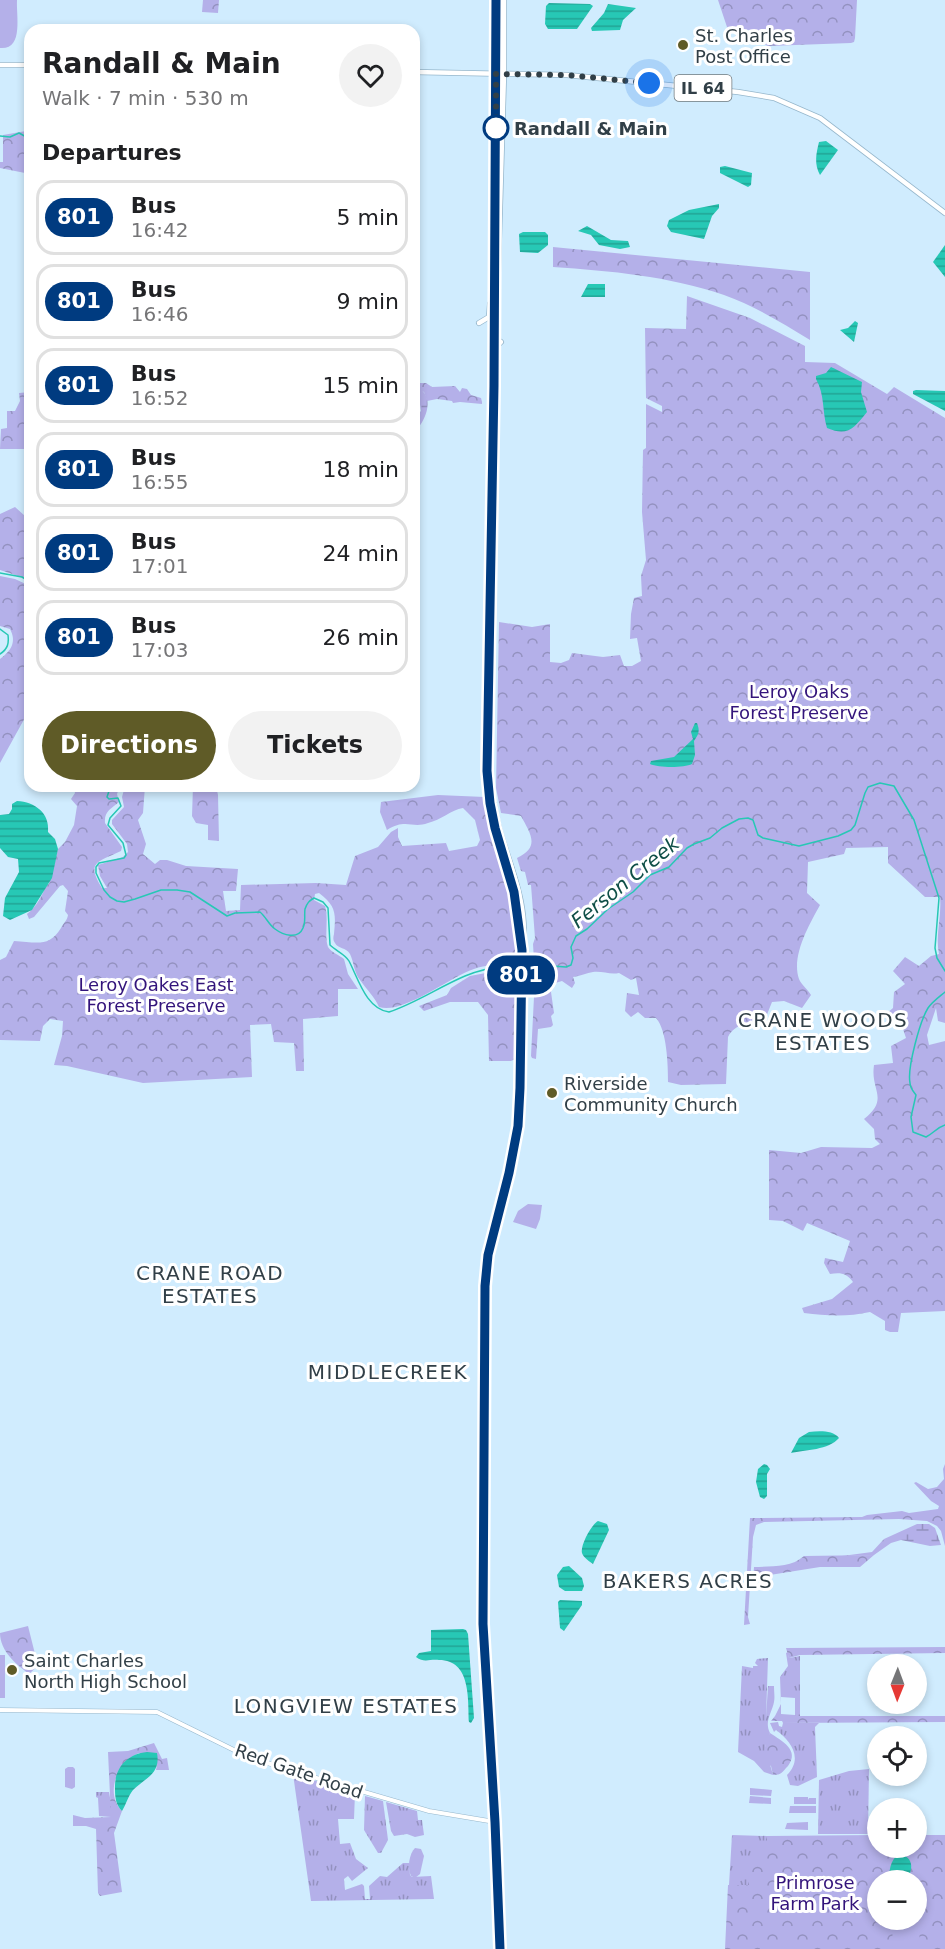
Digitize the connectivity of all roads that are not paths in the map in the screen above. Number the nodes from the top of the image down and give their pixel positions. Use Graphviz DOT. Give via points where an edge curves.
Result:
graph roads {
  1 [pos="496,0"];
  2 [pos="504,0"];
  3 [pos="24,64"];
  4 [pos="0,65"];
  5 [pos="420,72"];
  6 [pos="496,74"];
  7 [pos="504,74"];
  8 [pos="945,213"];
  9 [pos="493,284"];
  10 [pos="479,323"];
  11 [pos="501,342"];
  12 [pos="495,364"];
  13 [pos="494,386"];
  14 [pos="0,1710"];
  15 [pos="495,1822"];
  16 [pos="500,1949"];
  1 -- 6 [label="main road"];
  2 -- 7 [label="main road"];
  3 -- 4 [label="main road"];
  5 -- 6 [label="main road, IL 64"];
  6 -- 7 [label="main road, IL 64"];
  6 -- 9 [label="main road"];
  7 -- 8 [label="main road, IL 64" via="567,75 774,98 820,118"];
  7 -- 12 [label="main road"];
  9 -- 10 [label="main road" via="489,316"];
  9 -- 13 [label="main road"];
  11 -- 12 [label="main road"];
  12 -- 13 [label="main road"];
  13 -- 15 [label="main road" via="487,784 514,892 522,950 518,1126 488,1255 485,1286 483,1624"];
  14 -- 15 [label="main road, Red Gate Road" via="157,1712 240,1753 279,1767 429,1811"];
  15 -- 16 [label="main road"];
}
